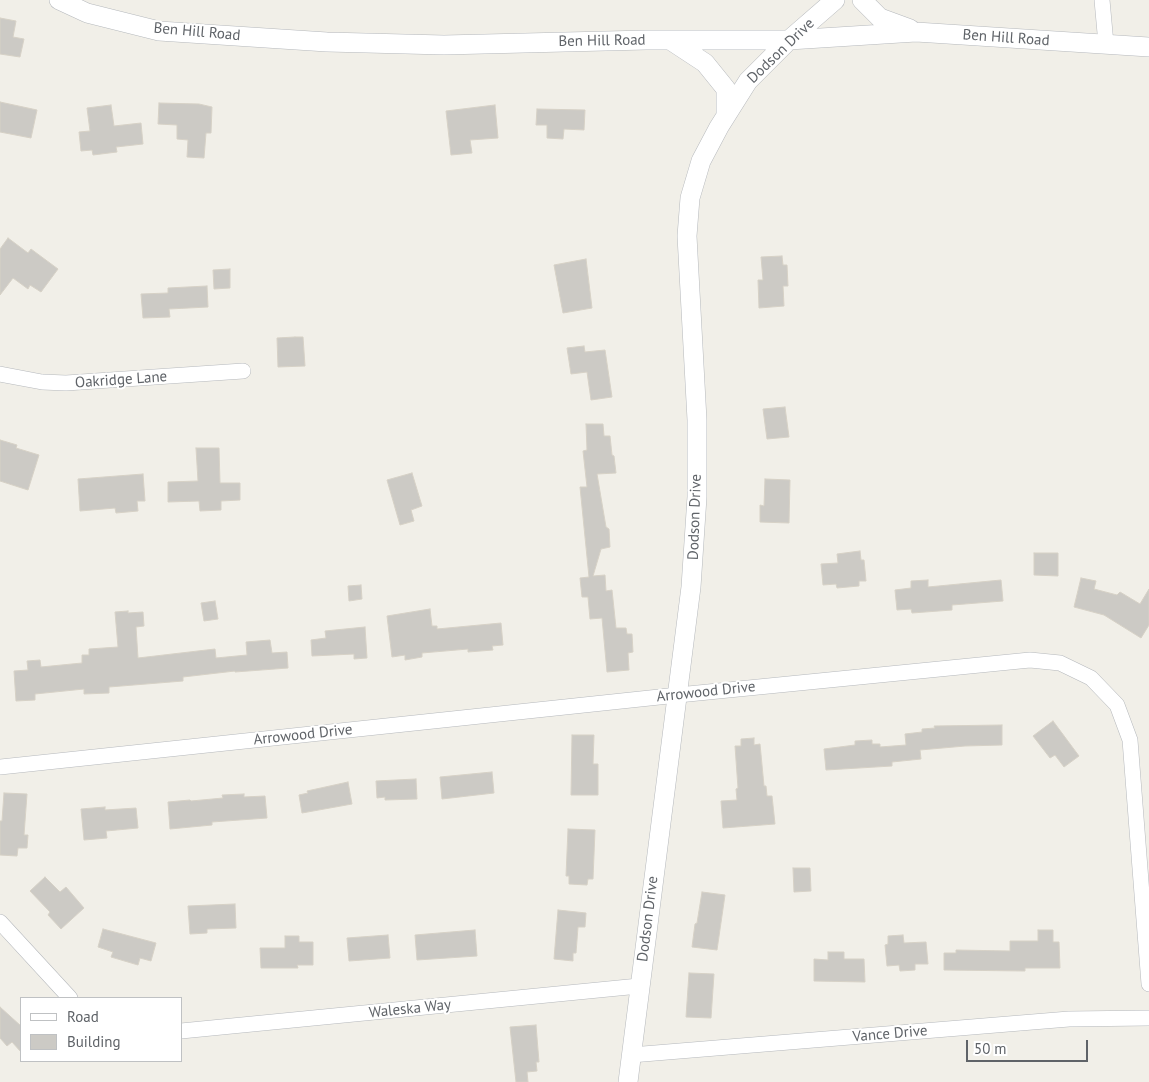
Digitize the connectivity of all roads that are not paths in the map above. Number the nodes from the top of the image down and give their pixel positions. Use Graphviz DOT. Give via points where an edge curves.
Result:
graph roads {
  1 [pos="59,0"];
  2 [pos="835,0"];
  3 [pos="862,0"];
  4 [pos="1102,0"];
  5 [pos="916,32"];
  6 [pos="670,40"];
  7 [pos="789,40"];
  8 [pos="1106,44"];
  9 [pos="1149,47"];
  10 [pos="726,115"];
  11 [pos="243,371"];
  12 [pos="0,374"];
  13 [pos="678,695"];
  14 [pos="0,767"];
  15 [pos="0,922"];
  16 [pos="1149,984"];
  17 [pos="639,986"];
  18 [pos="69,997"];
  19 [pos="1149,1018"];
  20 [pos="182,1031"];
  21 [pos="631,1055"];
  22 [pos="628,1082"];
  1 -- 6 [label="street, Ben Hill Road" via="87,13 169,32 327,42 444,45"];
  2 -- 7 [label="street, Dodson Drive"];
  3 -- 5 [label="street" via="880,18"];
  4 -- 8 [label="street"];
  5 -- 7 [label="street, Ben Hill Road"];
  5 -- 8 [label="street, Ben Hill Road"];
  6 -- 7 [label="street, Ben Hill Road"];
  6 -- 10 [label="street" via="705,63 726,89"];
  7 -- 10 [label="street, Dodson Drive" via="748,81"];
  8 -- 9 [label="street, Ben Hill Road"];
  10 -- 13 [label="street, Dodson Drive" via="701,161 689,208 687,236 697,420 697,497 691,587"];
  11 -- 12 [label="street, Oakridge Lane" via="66,383"];
  13 -- 14 [label="street, Arrowood Drive"];
  13 -- 16 [label="street, Arrowood Drive" via="1030,660 1060,663 1091,678 1116,705 1130,740"];
  13 -- 17 [label="street, Dodson Drive"];
  15 -- 18 [label="street"];
  17 -- 20 [label="street, Waleska Way"];
  17 -- 21 [label="street, Dodson Drive"];
  19 -- 21 [label="street, Vance Drive" via="1069,1019"];
  21 -- 22 [label="street, Dodson Drive"];
}
